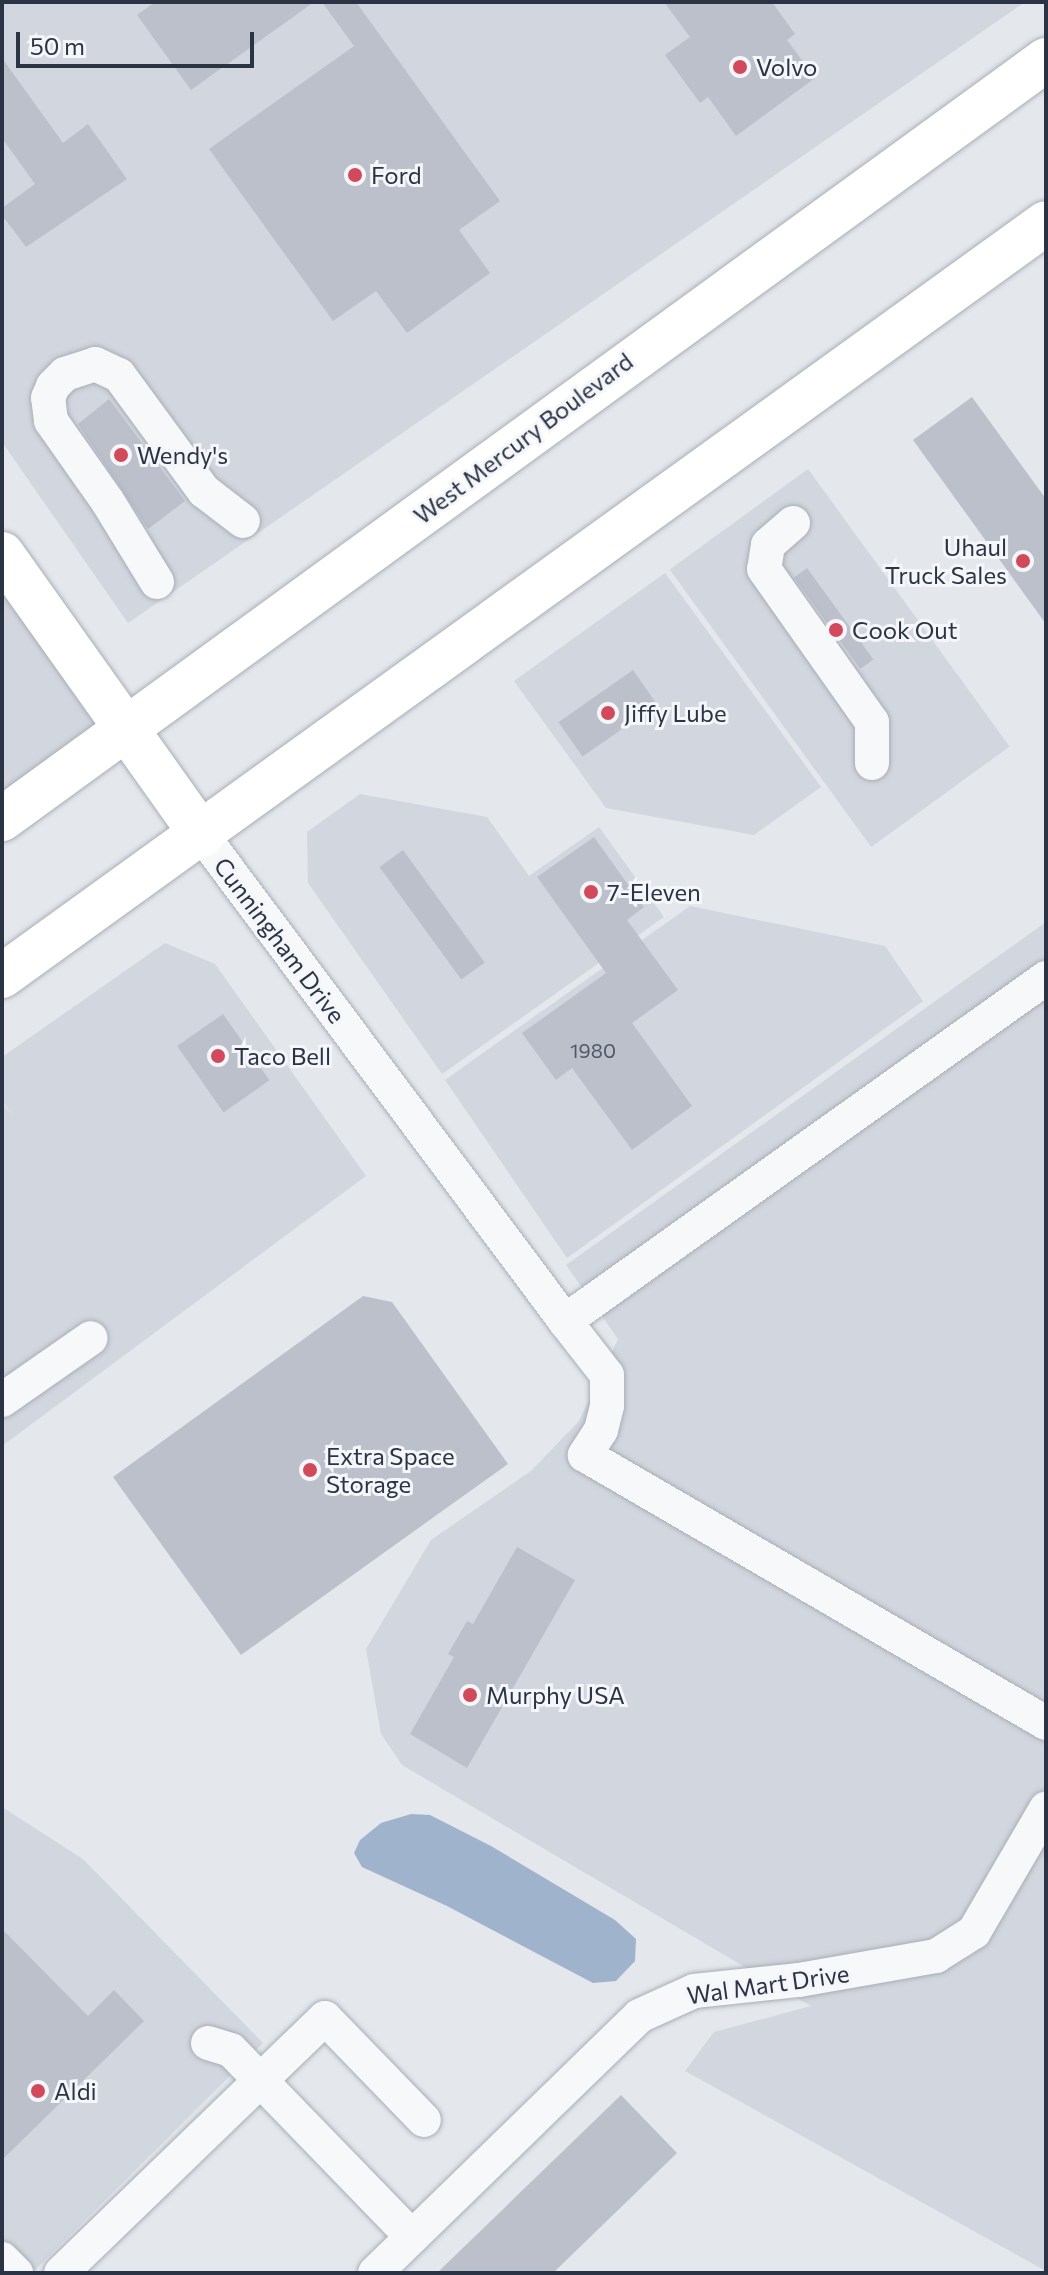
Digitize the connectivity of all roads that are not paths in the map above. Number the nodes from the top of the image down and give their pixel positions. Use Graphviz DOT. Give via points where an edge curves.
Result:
graph roads {
  1 [pos="1046,60"];
  2 [pos="1046,223"];
  3 [pos="243,521"];
  4 [pos="793,523"];
  5 [pos="2,554"];
  6 [pos="157,582"];
  7 [pos="127,729"];
  8 [pos="872,763"];
  9 [pos="2,819"];
  10 [pos="202,835"];
  11 [pos="2,976"];
  12 [pos="1046,978"];
  13 [pos="565,1321"];
  14 [pos="91,1338"];
  15 [pos="2,1400"];
  16 [pos="1046,1723"];
  17 [pos="1046,1809"];
  18 [pos="208,2043"];
  19 [pos="260,2080"];
  20 [pos="424,2120"];
  21 [pos="412,2237"];
  22 [pos="2,2259"];
  23 [pos="16,2273"];
  24 [pos="61,2273"];
  25 [pos="375,2273"];
  1 -- 7 [label="main road, West Mercury Boulevard"];
  2 -- 10 [label="main road"];
  3 -- 6 [label="street" via="204,491 119,375 95,364 65,374 48,398 51,421"];
  4 -- 8 [label="street" via="768,545 764,569 872,722"];
  5 -- 7 [label="main road, Cunningham Drive"];
  7 -- 9 [label="main road, West Mercury Boulevard"];
  7 -- 10 [label="main road, Cunningham Drive"];
  10 -- 11 [label="main road"];
  10 -- 13 [label="street, Cunningham Drive"];
  12 -- 13 [label="street"];
  13 -- 16 [label="street, Cunningham Drive" via="607,1375 601,1430 585,1455"];
  14 -- 15 [label="street"];
  17 -- 21 [label="street, Wal Mart Drive" via="974,1932 936,1956 799,1980 694,1991 668,2000 639,2016"];
  18 -- 19 [label="street" via="231,2050"];
  19 -- 20 [label="street" via="325,2018"];
  19 -- 21 [label="street"];
  19 -- 24 [label="street"];
  21 -- 25 [label="street, Wal Mart Drive"];
  22 -- 23 [label="street"];
}
